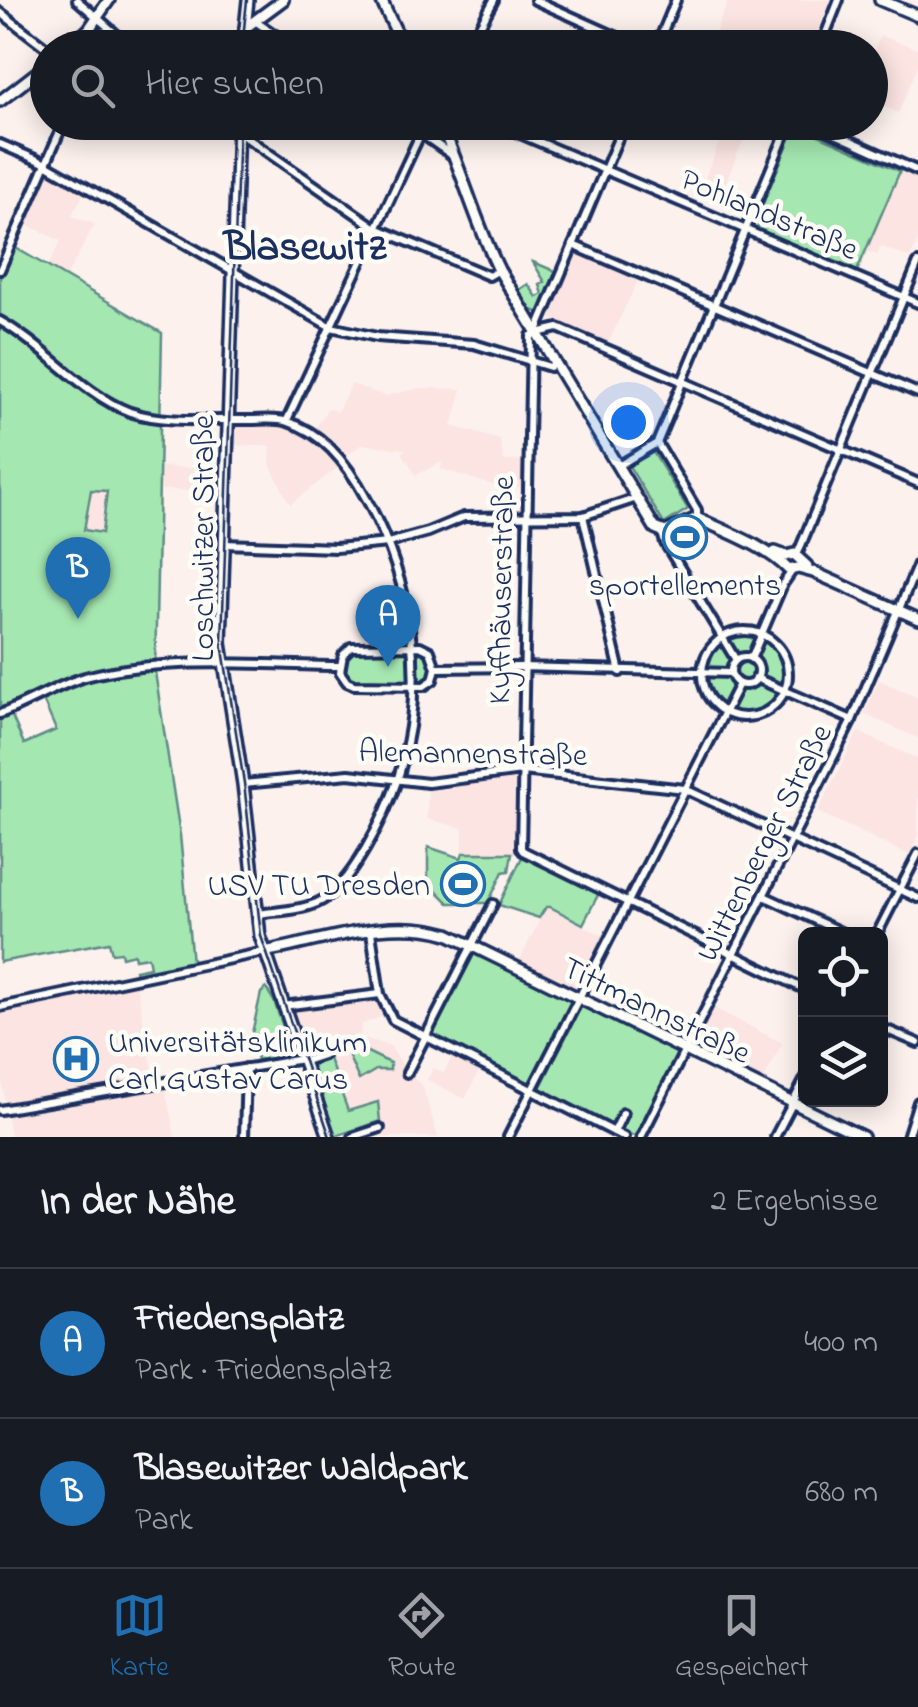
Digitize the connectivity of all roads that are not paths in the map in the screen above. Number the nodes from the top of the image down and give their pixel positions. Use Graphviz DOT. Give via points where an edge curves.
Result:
graph roads {
  1 [pos="77,0"];
  2 [pos="109,0"];
  3 [pos="249,0"];
  4 [pos="282,0"];
  5 [pos="380,0"];
  6 [pos="494,0"];
  7 [pos="534,0"];
  8 [pos="676,0"];
  9 [pos="839,0"];
  10 [pos="880,0"];
  11 [pos="270,10"];
  12 [pos="0,12"];
  13 [pos="918,16"];
  14 [pos="98,17"];
  15 [pos="255,21"];
  16 [pos="245,28"];
  17 [pos="87,30"];
  18 [pos="110,30"];
  19 [pos="268,30"];
  20 [pos="395,30"];
  21 [pos="478,30"];
  22 [pos="602,30"];
  23 [pos="664,30"];
  24 [pos="827,30"];
  25 [pos="30,35"];
  26 [pos="30,78"];
  27 [pos="0,100"];
  28 [pos="56,140"];
  29 [pos="238,140"];
  30 [pos="255,140"];
  31 [pos="418,140"];
  32 [pos="429,140"];
  33 [pos="448,140"];
  34 [pos="534,140"];
  35 [pos="616,140"];
  36 [pos="782,140"];
  37 [pos="848,140"];
  38 [pos="0,144"];
  39 [pos="457,160"];
  40 [pos="46,165"];
  41 [pos="604,170"];
  42 [pos="918,171"];
  43 [pos="376,228"];
  44 [pos="745,230"];
  45 [pos="573,245"];
  46 [pos="918,263"];
  47 [pos="233,269"];
  48 [pos="0,270"];
  49 [pos="500,270"];
  50 [pos="904,297"];
  51 [pos="918,303"];
  52 [pos="714,306"];
  53 [pos="0,321"];
  54 [pos="331,328"];
  55 [pos="536,333"];
  56 [pos="530,361"];
  57 [pos="555,364"];
  58 [pos="872,373"];
  59 [pos="683,380"];
  60 [pos="918,393"];
  61 [pos="227,419"];
  62 [pos="287,421"];
  63 [pos="657,443"];
  64 [pos="839,449"];
  65 [pos="618,466"];
  66 [pos="918,483"];
  67 [pos="637,498"];
  68 [pos="583,516"];
  69 [pos="528,517"];
  70 [pos="697,518"];
  71 [pos="662,532"];
  72 [pos="388,543"];
  73 [pos="223,544"];
  74 [pos="792,562"];
  75 [pos="918,564"];
  76 [pos="898,610"];
  77 [pos="918,619"];
  78 [pos="762,633"];
  79 [pos="722,637"];
  80 [pos="412,646"];
  81 [pos="751,659"];
  82 [pos="736,660"];
  83 [pos="224,665"];
  84 [pos="340,666"];
  85 [pos="523,667"];
  86 [pos="436,668"];
  87 [pos="620,672"];
  88 [pos="701,672"];
  89 [pos="731,674"];
  90 [pos="756,678"];
  91 [pos="739,684"];
  92 [pos="413,687"];
  93 [pos="785,690"];
  94 [pos="724,712"];
  95 [pos="0,714"];
  96 [pos="852,720"];
  97 [pos="522,771"];
  98 [pos="397,779"];
  99 [pos="242,784"];
  100 [pos="685,790"];
  101 [pos="793,838"];
  102 [pos="918,854"];
  103 [pos="900,889"];
  104 [pos="764,896"];
  105 [pos="918,898"];
  106 [pos="629,903"];
  107 [pos="493,904"];
  108 [pos="257,914"];
  109 [pos="829,927"];
  110 [pos="881,927"];
  111 [pos="371,932"];
  112 [pos="472,945"];
  113 [pos="264,952"];
  114 [pos="735,953"];
  115 [pos="798,986"];
  116 [pos="380,994"];
  117 [pos="578,998"];
  118 [pos="283,1006"];
  119 [pos="0,1007"];
  120 [pos="888,1030"];
  121 [pos="426,1038"];
  122 [pos="918,1043"];
  123 [pos="686,1051"];
  124 [pos="323,1054"];
  125 [pos="305,1059"];
  126 [pos="246,1068"];
  127 [pos="407,1073"];
  128 [pos="532,1091"];
  129 [pos="798,1093"];
  130 [pos="918,1102"];
  131 [pos="792,1104"];
  132 [pos="0,1110"];
  133 [pos="623,1113"];
  134 [pos="380,1128"];
  135 [pos="614,1132"];
  136 [pos="244,1137"];
  137 [pos="329,1137"];
  138 [pos="353,1137"];
  139 [pos="508,1137"];
  140 [pos="624,1137"];
  141 [pos="641,1137"];
  142 [pos="776,1137"];
  143 [pos="863,1137"];
  144 [pos="908,1137"];
  1 -- 14 [label="street"];
  2 -- 14 [label="street"];
  3 -- 11 [label="street"];
  3 -- 16 [label="street"];
  4 -- 11 [label="street"];
  5 -- 20 [label="street"];
  6 -- 21 [label="street"];
  7 -- 22 [label="street"];
  8 -- 23 [label="street"];
  9 -- 24 [label="street"];
  10 -- 13 [label="street"];
  11 -- 15 [label="street"];
  12 -- 25 [label="street"];
  14 -- 17 [label="street"];
  14 -- 18 [label="street"];
  15 -- 16 [label="street"];
  15 -- 19 [label="street"];
  26 -- 27 [label="street"];
  28 -- 40 [label="street"];
  29 -- 47 [label="street, Loschwitzer Straße"];
  30 -- 43 [label="street"];
  31 -- 43 [label="street"];
  32 -- 39 [label="street"];
  33 -- 39 [label="street"];
  34 -- 41 [label="street, Pohlandstraße"];
  35 -- 41 [label="street, Kyffhäuserstraße"];
  36 -- 44 [label="street"];
  37 -- 42 [label="street"];
  38 -- 40 [label="street"];
  39 -- 49 [label="street"];
  40 -- 47 [label="street"];
  40 -- 48 [label="street"];
  41 -- 44 [label="street, Pohlandstraße"];
  41 -- 45 [label="street, Kyffhäuserstraße"];
  43 -- 49 [label="street" via="488,276"];
  43 -- 54 [label="street"];
  44 -- 50 [label="street, Pohlandstraße"];
  44 -- 52 [label="street"];
  45 -- 52 [label="street"];
  45 -- 55 [label="street, Kyffhäuserstraße"];
  46 -- 50 [label="street"];
  47 -- 54 [label="street"];
  47 -- 61 [label="street, Loschwitzer Straße"];
  49 -- 55 [label="street"];
  50 -- 51 [label="street, Pohlandstraße"];
  50 -- 58 [label="street"];
  52 -- 58 [label="street"];
  52 -- 59 [label="street"];
  53 -- 61 [label="street" via="128,411"];
  54 -- 56 [label="street" via="474,344"];
  54 -- 62 [label="street"];
  55 -- 56 [label="street, Kyffhäuserstraße"];
  55 -- 57 [label="street"];
  55 -- 59 [label="street" via="558,328"];
  56 -- 57 [label="street"];
  56 -- 69 [label="street, Kyffhäuserstraße"];
  57 -- 65 [label="street"];
  58 -- 60 [label="street"];
  58 -- 64 [label="street"];
  59 -- 63 [label="street"];
  59 -- 64 [label="street"];
  61 -- 62 [label="street"];
  61 -- 73 [label="street, Loschwitzer Straße"];
  62 -- 72 [label="street" via="342,459"];
  63 -- 65 [label="street"];
  63 -- 70 [label="street"];
  64 -- 66 [label="street"];
  64 -- 74 [label="street"];
  65 -- 67 [label="street"];
  67 -- 68 [label="street"];
  67 -- 71 [label="street"];
  68 -- 69 [label="street"];
  68 -- 87 [label="street"];
  69 -- 72 [label="street" via="464,517"];
  69 -- 85 [label="street, Kyffhäuserstraße"];
  70 -- 71 [label="street"];
  70 -- 74 [label="street"];
  71 -- 79 [label="street"];
  72 -- 73 [label="street"];
  72 -- 80 [label="street"];
  73 -- 83 [label="street, Loschwitzer Straße"];
  74 -- 76 [label="street"];
  74 -- 78 [label="street"];
  75 -- 76 [label="street, Wittenberger Straße"];
  76 -- 77 [label="street"];
  76 -- 96 [label="street, Wittenberger Straße"];
  78 -- 79 [label="street" via="738,630"];
  78 -- 81 [label="street"];
  78 -- 93 [label="street" via="786,660"];
  79 -- 82 [label="street"];
  79 -- 88 [label="street" via="709,648"];
  80 -- 84 [label="street" via="351,647"];
  80 -- 86 [label="street" via="430,650"];
  80 -- 92 [label="street"];
  81 -- 82 [label="street"];
  81 -- 90 [label="street"];
  82 -- 89 [label="street"];
  83 -- 84 [label="street"];
  83 -- 95 [label="street" via="92,676"];
  83 -- 99 [label="street, Loschwitzer Straße"];
  84 -- 92 [label="street" via="354,685"];
  85 -- 86 [label="street"];
  85 -- 87 [label="street"];
  85 -- 97 [label="street, Kyffhäuserstraße"];
  86 -- 92 [label="street" via="433,680"];
  87 -- 88 [label="street"];
  88 -- 89 [label="street"];
  88 -- 94 [label="street" via="707,696"];
  89 -- 91 [label="street"];
  90 -- 91 [label="street"];
  90 -- 93 [label="street"];
  91 -- 94 [label="street"];
  92 -- 98 [label="street"];
  93 -- 94 [label="street" via="758,715"];
  93 -- 96 [label="street"];
  94 -- 100 [label="street"];
  96 -- 101 [label="street, Wittenberger Straße"];
  97 -- 98 [label="street, Alemannenstraße" via="428,783"];
  97 -- 100 [label="street, Alemannenstraße"];
  97 -- 106 [label="street, Kyffhäuserstraße" via="523,851"];
  98 -- 99 [label="street, Alemannenstraße" via="349,774"];
  98 -- 108 [label="street" via="370,838 330,896"];
  99 -- 108 [label="street, Loschwitzer Straße"];
  100 -- 101 [label="street, Alemannenstraße"];
  100 -- 106 [label="street"];
  101 -- 103 [label="street, Alemannenstraße"];
  101 -- 104 [label="street, Wittenberger Straße"];
  102 -- 103 [label="street"];
  103 -- 105 [label="street, Alemannenstraße"];
  103 -- 110 [label="street"];
  104 -- 109 [label="street"];
  104 -- 114 [label="street, Wittenberger Straße"];
  106 -- 114 [label="street"];
  106 -- 117 [label="street"];
  107 -- 112 [label="street"];
  108 -- 113 [label="street, Loschwitzer Straße"];
  111 -- 112 [label="street, Tittmannstraße" via="428,928"];
  111 -- 113 [label="street"];
  111 -- 116 [label="street"];
  112 -- 117 [label="street, Tittmannstraße"];
  112 -- 121 [label="street"];
  113 -- 118 [label="street, Loschwitzer Straße"];
  113 -- 119 [label="street"];
  114 -- 115 [label="street"];
  114 -- 123 [label="street, Wittenberger Straße"];
  116 -- 118 [label="street"];
  116 -- 121 [label="street" via="392,1020"];
  117 -- 123 [label="street, Tittmannstraße"];
  117 -- 128 [label="street"];
  118 -- 125 [label="street, Loschwitzer Straße"];
  120 -- 122 [label="street"];
  121 -- 127 [label="street"];
  121 -- 128 [label="street"];
  123 -- 131 [label="street, Tittmannstraße"];
  123 -- 141 [label="street, Wittenberger Straße"];
  124 -- 125 [label="street"];
  125 -- 126 [label="street"];
  125 -- 137 [label="street, Loschwitzer Straße"];
  126 -- 132 [label="street"];
  126 -- 136 [label="street"];
  128 -- 135 [label="street"];
  128 -- 139 [label="street"];
  129 -- 131 [label="street"];
  130 -- 144 [label="street"];
  131 -- 142 [label="street"];
  131 -- 143 [label="street, Tittmannstraße"];
  133 -- 135 [label="street"];
  134 -- 138 [label="street"];
  135 -- 140 [label="street"];
}
